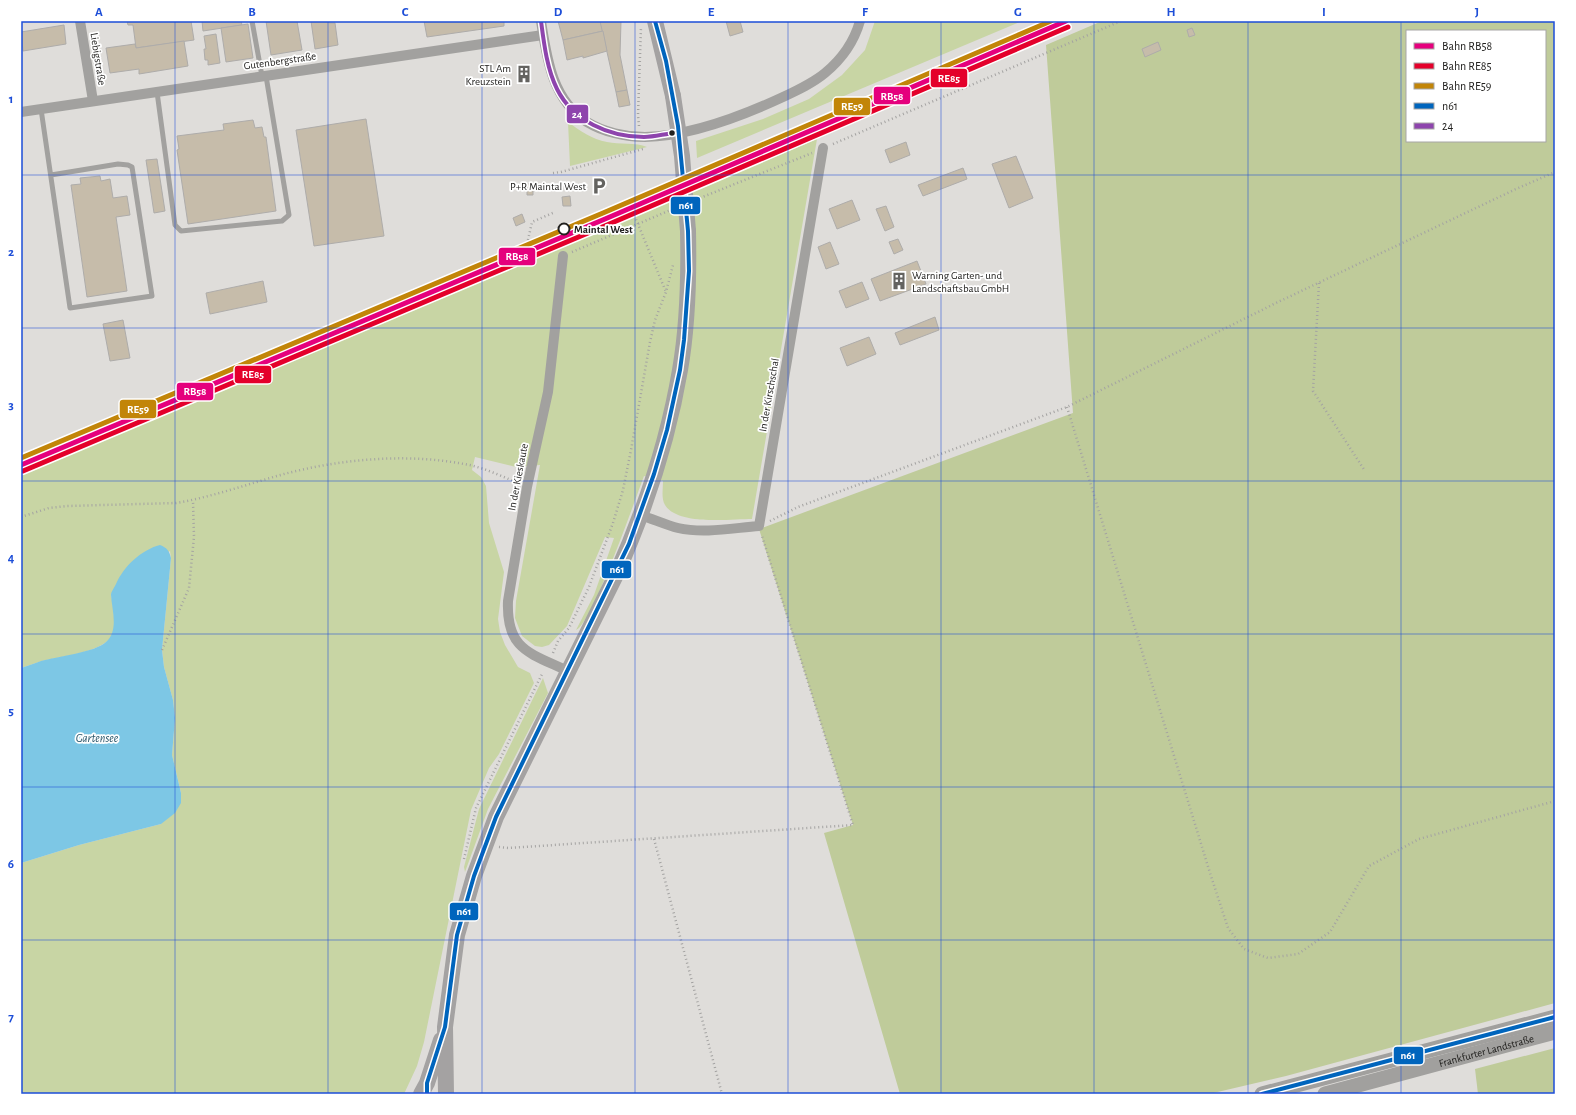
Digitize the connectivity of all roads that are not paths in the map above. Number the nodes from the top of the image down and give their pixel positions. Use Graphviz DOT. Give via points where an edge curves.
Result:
graph roads {
  1 [pos="80,21"];
  2 [pos="252,21"];
  3 [pos="541,21"];
  4 [pos="655,21"];
  5 [pos="860,21"];
  6 [pos="543,35"];
  7 [pos="264,76"];
  8 [pos="157,92"];
  9 [pos="93,101"];
  10 [pos="41,109"];
  11 [pos="21,112"];
  12 [pos="823,148"];
  13 [pos="51,175"];
  14 [pos="562,256"];
  15 [pos="640,514"];
  16 [pos="568,670"];
  17 [pos="1555,1017"];
  18 [pos="445,1027"];
  19 [pos="1555,1032"];
  20 [pos="425,1090"];
  21 [pos="446,1094"];
  22 [pos="1262,1094"];
  23 [pos="1325,1094"];
  1 -- 9 [label="street, Liebigstraße"];
  2 -- 7 [label="lane"];
  3 -- 6 [label="street"];
  4 -- 15 [label="main road, bridge" via="673,96 682,156 689,271 680,370 667,430"];
  5 -- 6 [label="street" via="845,52 833,65 794,92 727,121 674,133 640,137 595,127 567,104 557,89"];
  6 -- 7 [label="street, Gutenbergstraße"];
  7 -- 8 [label="street, Gutenbergstraße"];
  7 -- 8 [label="lane" via="289,216 282,221 181,230 175,224"];
  8 -- 9 [label="street, Gutenbergstraße"];
  9 -- 10 [label="street, Gutenbergstraße"];
  10 -- 11 [label="street, Gutenbergstraße"];
  10 -- 13 [label="lane"];
  12 -- 15 [label="street, In der Kirschschal" via="759,526 687,530"];
  13 -- 13 [label="lane" via="70,308 152,296 132,167 118,164"];
  14 -- 16 [label="street, In der Kieskaute" via="548,392 527,487 508,614 510,630 526,651"];
  15 -- 16 [label="main road" via="616,575"];
  16 -- 18 [label="main road" via="496,817 474,876 457,935"];
  17 -- 22 [label="main road, Frankfurter Landstraße"];
  18 -- 20 [label="main road"];
  18 -- 21 [label="main road"];
  19 -- 23 [label="main road, Frankfurter Landstraße"];
}
